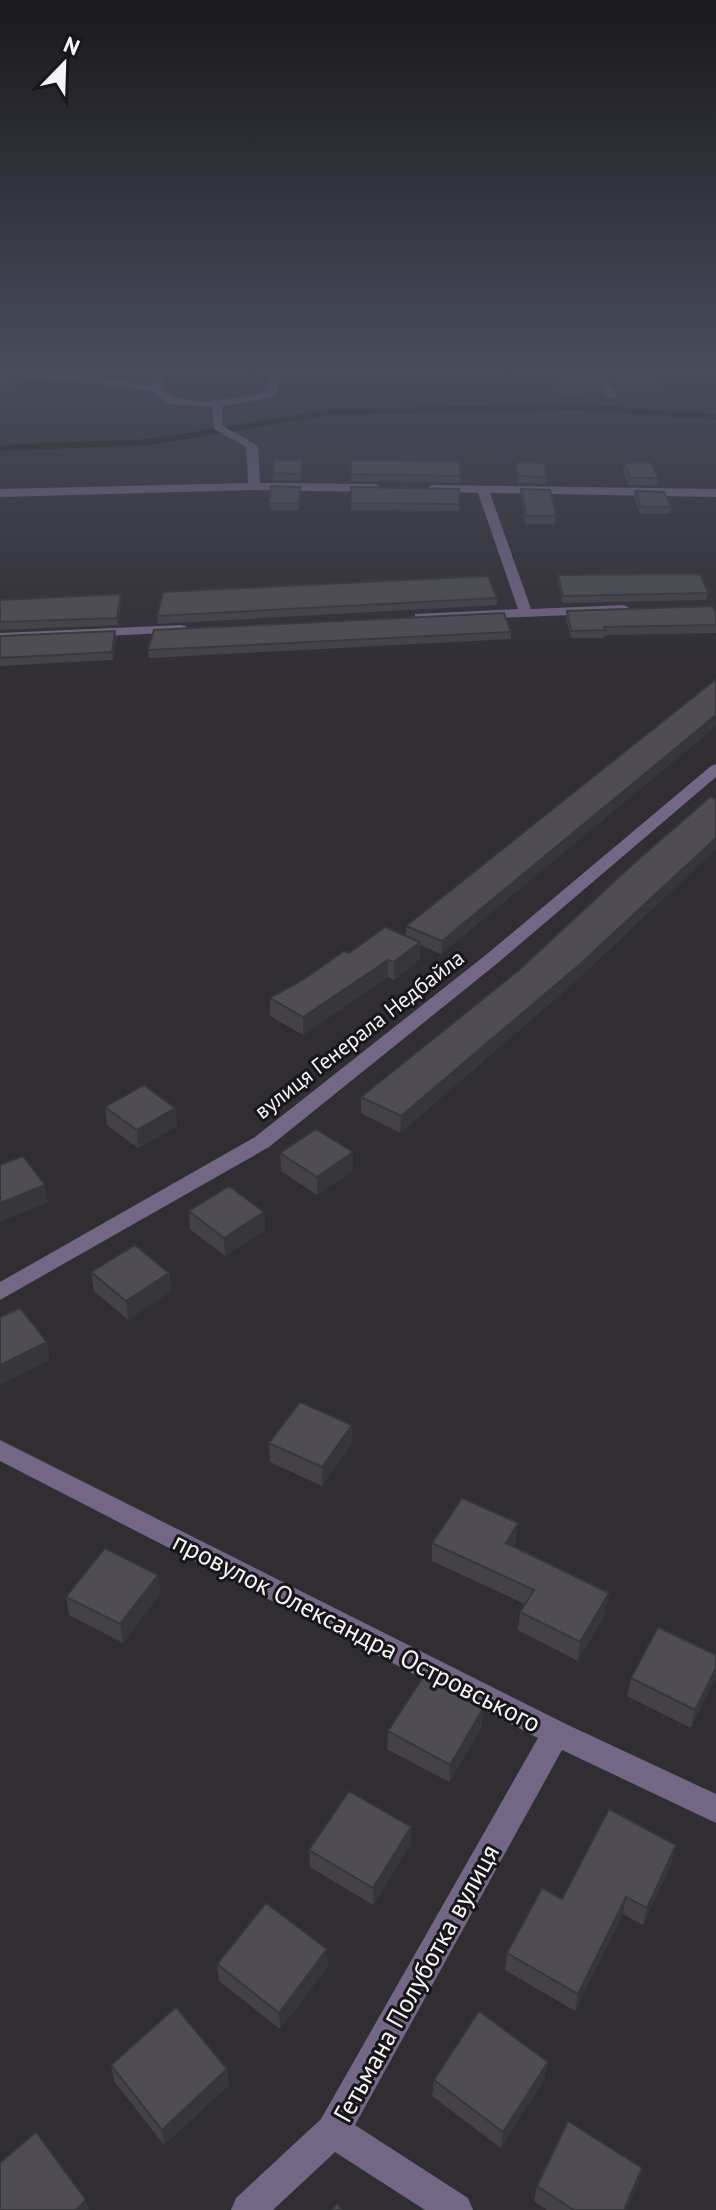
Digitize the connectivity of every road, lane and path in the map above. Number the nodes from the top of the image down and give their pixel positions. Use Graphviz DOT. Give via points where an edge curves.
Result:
graph roads {
  1 [pos="253,474"];
  2 [pos="254,486"];
  3 [pos="391,488"];
  4 [pos="422,489"];
  5 [pos="483,490"];
  6 [pos="0,493"];
  7 [pos="716,493"];
  8 [pos="636,609"];
  9 [pos="525,611"];
  10 [pos="401,619"];
  11 [pos="202,628"];
  12 [pos="0,637"];
  13 [pos="716,769"];
  14 [pos="0,1292"];
  15 [pos="0,1450"];
  16 [pos="556,1733"];
  17 [pos="716,1809"];
  18 [pos="333,2131"];
  19 [pos="248,2210"];
  20 [pos="456,2210"];
  1 -- 2 [label="street"];
  2 -- 3 [label="street"];
  2 -- 6 [label="street"];
  4 -- 5 [label="street"];
  5 -- 7 [label="street"];
  5 -- 9 [label="street"];
  8 -- 9 [label="street"];
  9 -- 10 [label="street"];
  11 -- 12 [label="street"];
  13 -- 14 [label="street, вулиця Генерала Недбайла" via="493,958 262,1142"];
  15 -- 16 [label="street, провулок Олександра Островського"];
  16 -- 17 [label="street, провулок Олександра Островського"];
  16 -- 18 [label="street, Гетьмана Полуботка вулиця"];
  18 -- 19 [label="street, Гетьмана Полуботка вулиця"];
  18 -- 20 [label="street"];
}
